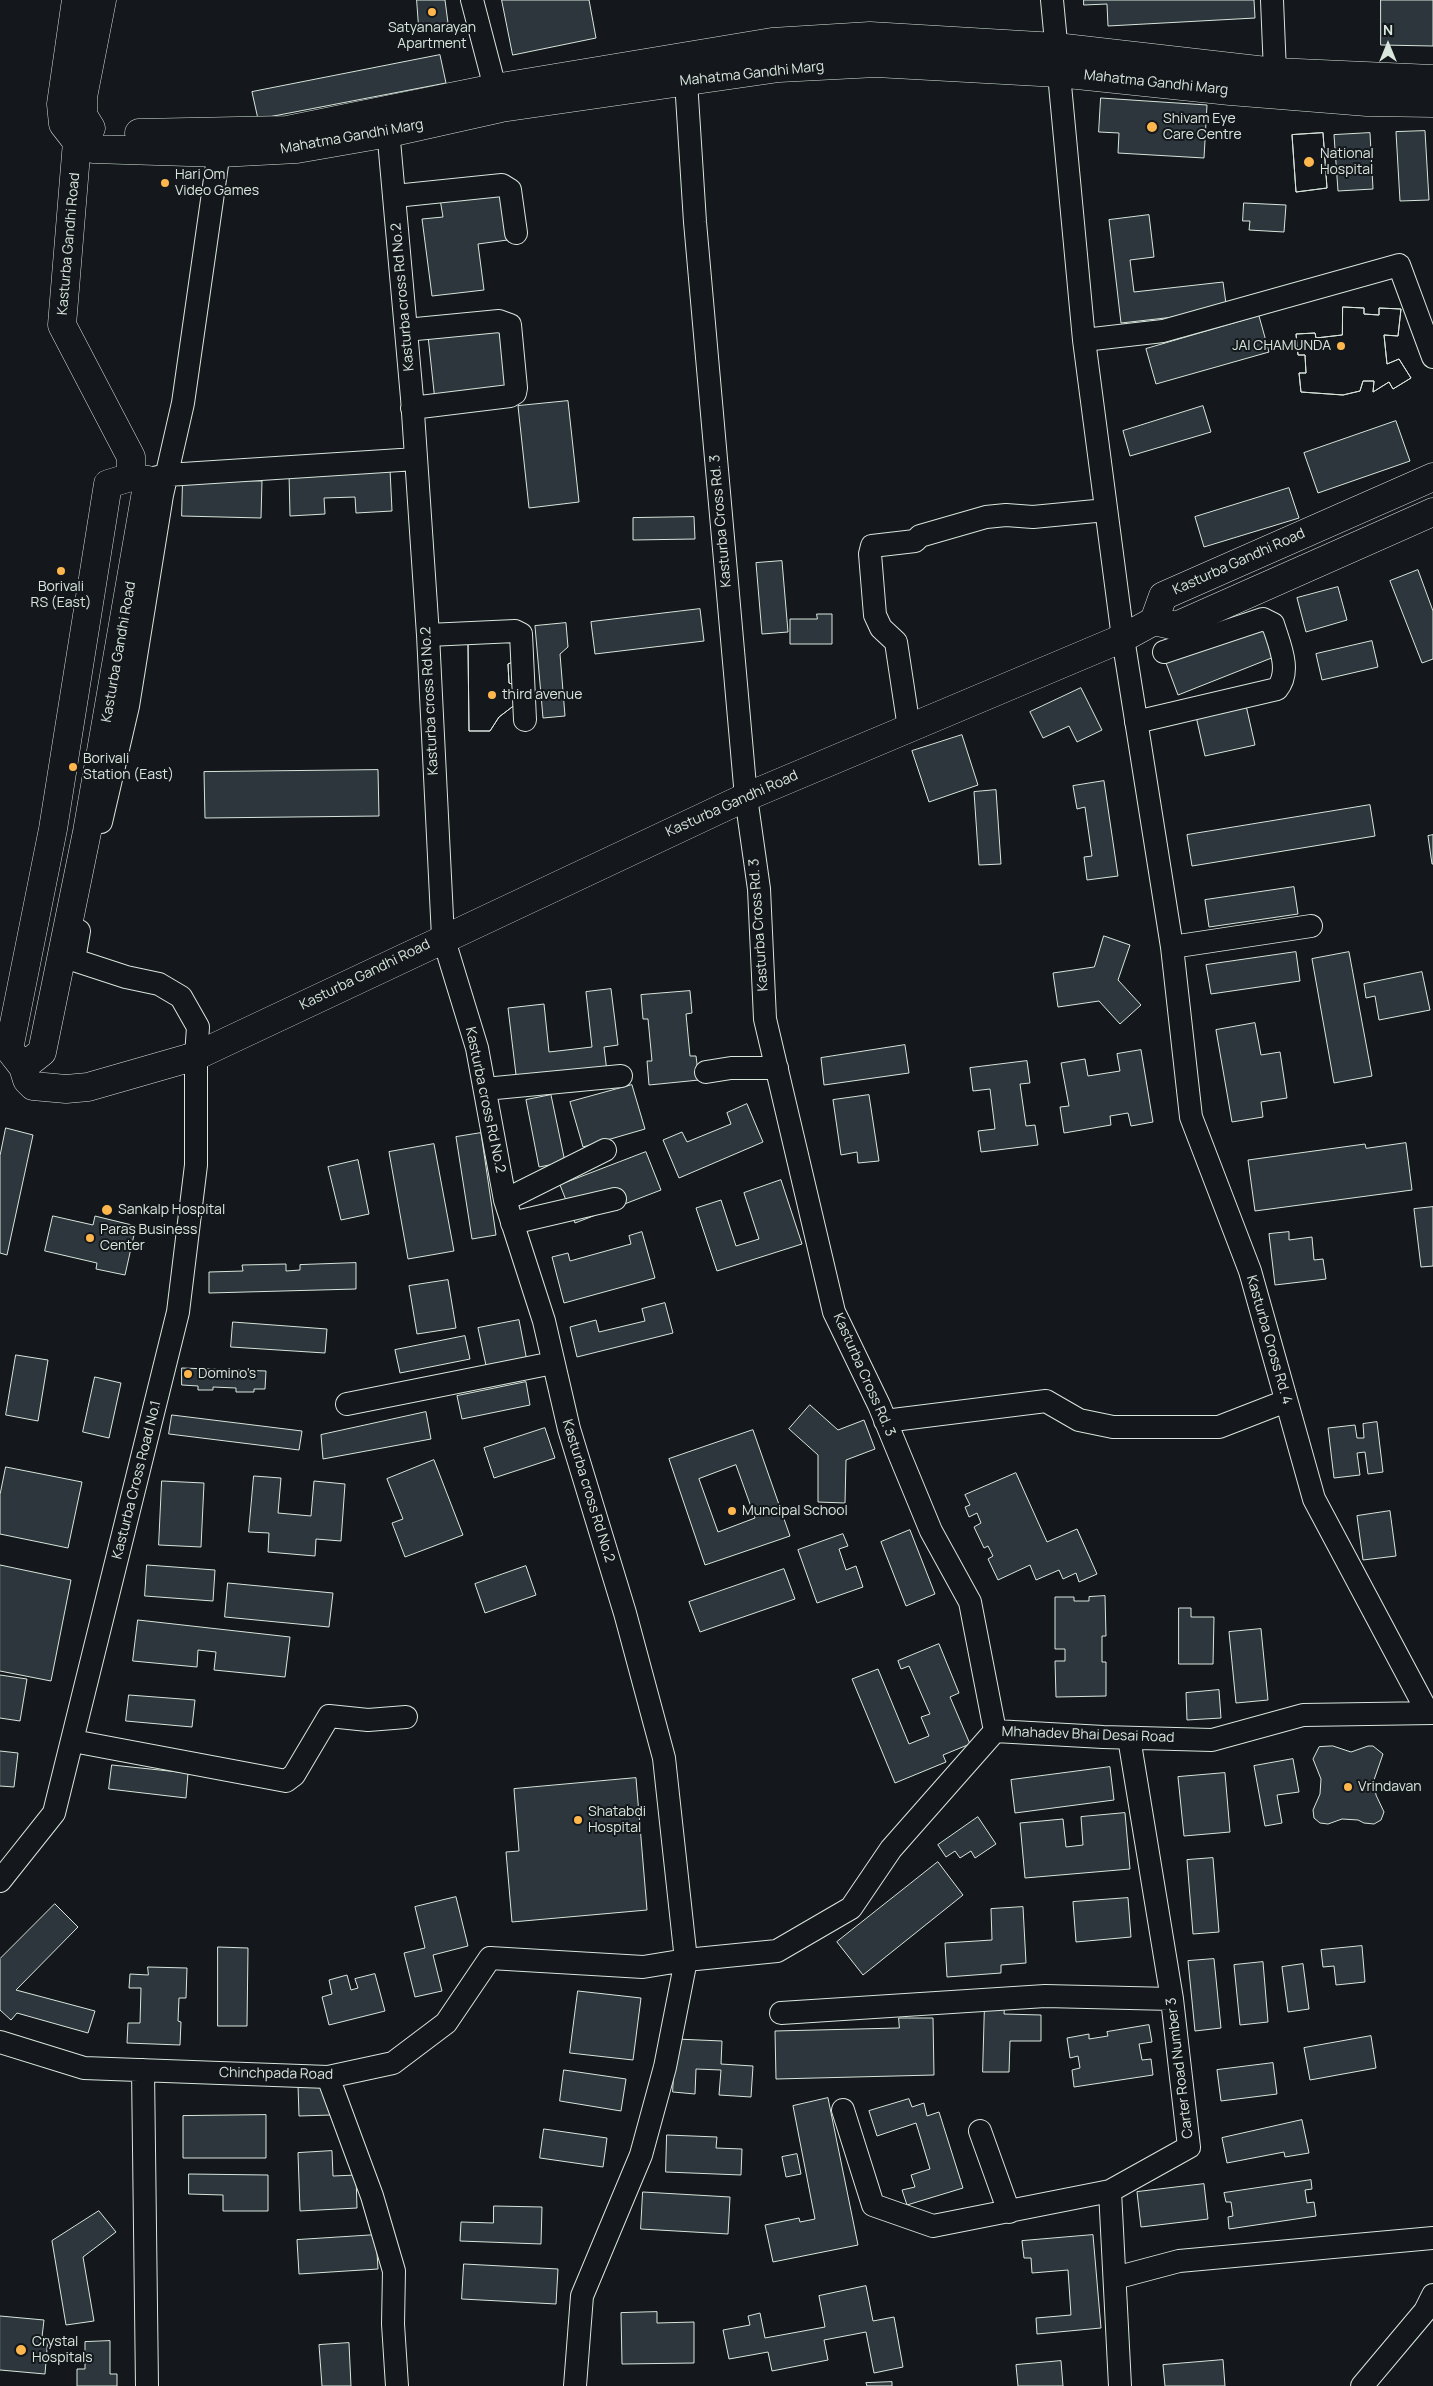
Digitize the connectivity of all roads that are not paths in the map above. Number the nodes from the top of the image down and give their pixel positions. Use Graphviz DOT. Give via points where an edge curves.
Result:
graph roads {
  1 [pos="472,0"];
  2 [pos="1052,0"];
  3 [pos="1272,0"];
  4 [pos="89,3"];
  5 [pos="1057,60"];
  6 [pos="683,69"];
  7 [pos="1275,72"];
  8 [pos="1433,79"];
  9 [pos="498,98"];
  10 [pos="1433,103"];
  11 [pos="387,121"];
  12 [pos="84,135"];
  13 [pos="221,142"];
  14 [pos="395,196"];
  15 [pos="516,233"];
  16 [pos="406,330"];
  17 [pos="1084,340"];
  18 [pos="1433,358"];
  19 [pos="412,408"];
  20 [pos="416,459"];
  21 [pos="149,477"];
  22 [pos="1433,477"];
  23 [pos="1106,510"];
  24 [pos="1433,512"];
  25 [pos="1154,621"];
  26 [pos="428,635"];
  27 [pos="1123,638"];
  28 [pos="1164,652"];
  29 [pos="525,720"];
  30 [pos="1136,722"];
  31 [pos="909,728"];
  32 [pos="746,797"];
  33 [pos="1311,926"];
  34 [pos="443,937"];
  35 [pos="1172,947"];
  36 [pos="196,1056"];
  37 [pos="23,1067"];
  38 [pos="777,1068"];
  39 [pos="706,1072"];
  40 [pos="621,1076"];
  41 [pos="485,1089"];
  42 [pos="605,1150"];
  43 [pos="615,1199"];
  44 [pos="505,1200"];
  45 [pos="512,1223"];
  46 [pos="553,1364"];
  47 [pos="1286,1401"];
  48 [pos="347,1404"];
  49 [pos="885,1421"];
  50 [pos="1430,1713"];
  51 [pos="406,1717"];
  52 [pos="995,1731"];
  53 [pos="1129,1738"];
  54 [pos="73,1741"];
  55 [pos="0,1881"];
  56 [pos="686,1960"];
  57 [pos="1172,1999"];
  58 [pos="782,2013"];
  59 [pos="0,2042"];
  60 [pos="143,2070"];
  61 [pos="328,2078"];
  62 [pos="843,2110"];
  63 [pos="980,2131"];
  64 [pos="1110,2191"];
  65 [pos="1008,2212"];
  66 [pos="1433,2238"];
  67 [pos="1115,2278"];
  68 [pos="1433,2294"];
  69 [pos="147,2386"];
  70 [pos="397,2386"];
  71 [pos="575,2386"];
  72 [pos="1120,2386"];
  73 [pos="1362,2386"];
  1 -- 9 [label="street"];
  2 -- 5 [label="street, Kasturba Cross Rd. 4"];
  3 -- 7 [label="street"];
  4 -- 12 [label="main road" via="61,104 63,124"];
  5 -- 6 [label="main road" via="870,36 772,42"];
  5 -- 7 [label="main road"];
  5 -- 10 [label="main road, Mahatma Gandhi Marg" via="1259,93 1367,102"];
  5 -- 17 [label="street, Kasturba Cross Rd. 4"];
  6 -- 9 [label="main road"];
  6 -- 32 [label="street, Kasturba Cross Rd. 3"];
  7 -- 8 [label="main road"];
  9 -- 11 [label="main road"];
  11 -- 13 [label="main road" via="287,130"];
  11 -- 14 [label="street, Kasturba cross Rd No.2"];
  12 -- 13 [label="main road" via="93,149"];
  12 -- 21 [label="main road, Kasturba Gandhi Road" via="62,325 131,457"];
  13 -- 21 [label="street" via="183,403"];
  14 -- 15 [label="street" via="502,184 510,190"];
  14 -- 16 [label="street, Kasturba cross Rd No.2"];
  16 -- 19 [label="street, Kasturba cross Rd No.2"];
  16 -- 19 [label="street" via="499,321 510,325 516,388 510,396"];
  17 -- 18 [label="street" via="1163,331 1399,265"];
  17 -- 23 [label="street, Kasturba Cross Rd. 4"];
  19 -- 20 [label="street, Kasturba cross Rd No.2"];
  20 -- 21 [label="street"];
  20 -- 26 [label="street, Kasturba cross Rd No.2"];
  21 -- 36 [label="street, Kasturba Cross Road No.1" via="128,706 74,960 159,984 181,997 198,1026"];
  21 -- 37 [label="main road, Kasturba Gandhi Road" via="86,832 42,1052"];
  21 -- 37 [label="main road, Kasturba Gandhi Road" via="108,484 53,829 9,1049"];
  22 -- 25 [label="main road, Kasturba Gandhi Road" via="1163,596"];
  23 -- 27 [label="street, Kasturba Cross Rd. 4"];
  23 -- 31 [label="street" via="1033,517 986,517 920,536 914,541 872,546 876,615 881,628 896,642"];
  24 -- 25 [label="main road" via="1176,626"];
  25 -- 27 [label="main road, Kasturba Gandhi Road"];
  26 -- 29 [label="street" via="515,631 521,634"];
  26 -- 34 [label="street, Kasturba cross Rd No.2"];
  27 -- 30 [label="street, Kasturba Cross Rd. 4"];
  27 -- 31 [label="main road, Kasturba Gandhi Road"];
  28 -- 30 [label="street" via="1263,619 1273,624 1284,675 1277,689"];
  30 -- 35 [label="street, Kasturba Cross Rd. 4"];
  31 -- 32 [label="main road, Kasturba Gandhi Road"];
  32 -- 34 [label="main road, Kasturba Gandhi Road"];
  32 -- 38 [label="street, Kasturba Cross Rd. 3" via="759,889 766,1019"];
  33 -- 35 [label="street"];
  34 -- 36 [label="main road, Kasturba Gandhi Road"];
  34 -- 41 [label="street, Kasturba cross Rd No.2" via="477,1048"];
  35 -- 47 [label="street, Kasturba Cross Rd. 4" via="1191,1117 1250,1271"];
  36 -- 37 [label="main road, Kasturba Gandhi Road" via="88,1087 66,1089 33,1086 27,1080"];
  36 -- 54 [label="street, Kasturba Cross Road No.1" via="196,1165 178,1312"];
  38 -- 39 [label="street" via="731,1068"];
  38 -- 49 [label="street, Kasturba Cross Rd. 3" via="834,1312"];
  40 -- 41 [label="street"];
  41 -- 44 [label="street, Kasturba cross Rd No.2"];
  42 -- 44 [label="street"];
  43 -- 45 [label="street"];
  44 -- 45 [label="street, Kasturba cross Rd No.2"];
  45 -- 46 [label="street, Kasturba cross Rd No.2" via="544,1321"];
  46 -- 48 [label="street"];
  46 -- 56 [label="street, Kasturba cross Rd No.2" via="568,1429 625,1613 664,1758"];
  47 -- 49 [label="street" via="1219,1427 1113,1427 1079,1420 1046,1401"];
  47 -- 50 [label="street, Kasturba Cross Rd. 4" via="1314,1499"];
  49 -- 52 [label="street, Kasturba Cross Rd. 3" via="931,1531 970,1602"];
  50 -- 53 [label="street, Mhahadev Bhai Desai Road" via="1303,1715 1212,1740"];
  51 -- 54 [label="street" via="368,1720 329,1716 294,1775 286,1781"];
  52 -- 53 [label="street, Mhahadev Bhai Desai Road"];
  52 -- 56 [label="street, Mhahadev Bhai Desai Road" via="890,1849 851,1908 777,1951"];
  53 -- 57 [label="street, Carter Road Number 3"];
  54 -- 55 [label="street, Kasturba Cross Road No.1" via="54,1814"];
  56 -- 61 [label="street, Chinchpada Road" via="643,1967 490,1958 446,2023 393,2063"];
  56 -- 71 [label="street, Kasturba cross Rd No.2" via="665,2067 641,2155 582,2296"];
  57 -- 58 [label="street" via="1045,1996"];
  57 -- 64 [label="street, Carter Road Number 3" via="1189,2147"];
  59 -- 60 [label="street, Chinchpada Road" via="84,2068"];
  60 -- 61 [label="street, Chinchpada Road"];
  60 -- 69 [label="street"];
  61 -- 70 [label="street" via="372,2196 394,2271"];
  62 -- 65 [label="street" via="872,2206 933,2226"];
  63 -- 65 [label="street"];
  64 -- 65 [label="street"];
  64 -- 67 [label="street"];
  66 -- 67 [label="street" via="1179,2261"];
  67 -- 72 [label="street"];
  68 -- 73 [label="street" via="1425,2311"];
}
